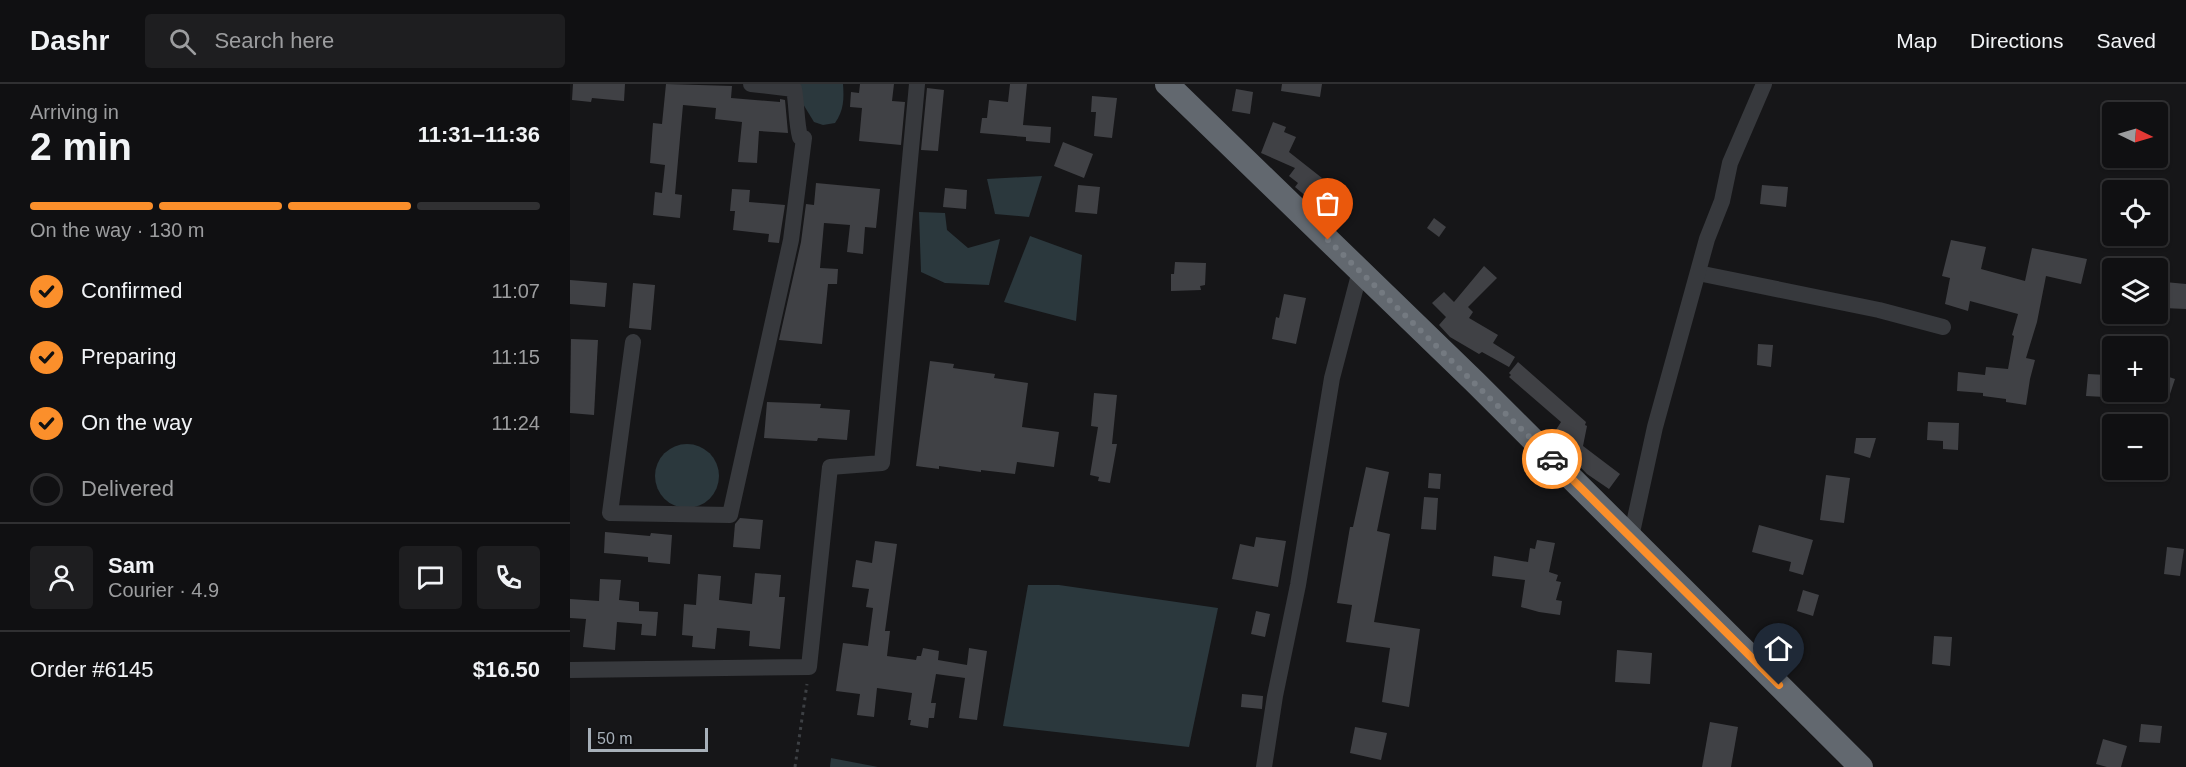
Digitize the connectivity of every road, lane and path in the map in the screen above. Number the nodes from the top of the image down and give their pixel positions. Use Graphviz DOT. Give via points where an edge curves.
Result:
graph roads {
  1 [pos="751,84"];
  2 [pos="917,84"];
  3 [pos="1167,84"];
  4 [pos="1764,84"];
  5 [pos="1360,271"];
  6 [pos="1698,273"];
  7 [pos="1943,327"];
  8 [pos="633,342"];
  9 [pos="1630,537"];
  10 [pos="809,667"];
  11 [pos="570,670"];
  12 [pos="795,767"];
  13 [pos="1264,767"];
  14 [pos="1861,767"];
  1 -- 8 [label="street" via="794,89 798,130 804,138 790,240 730,515 610,513"];
  2 -- 10 [label="street" via="882,463 830,467"];
  3 -- 5 [label="highway"];
  4 -- 6 [label="street" via="1730,163"];
  5 -- 9 [label="highway"];
  5 -- 13 [label="street" via="1332,378"];
  6 -- 7 [label="street"];
  6 -- 9 [label="street" via="1655,427"];
  9 -- 14 [label="highway"];
  10 -- 11 [label="street"];
  10 -- 12 [label="path"];
}
